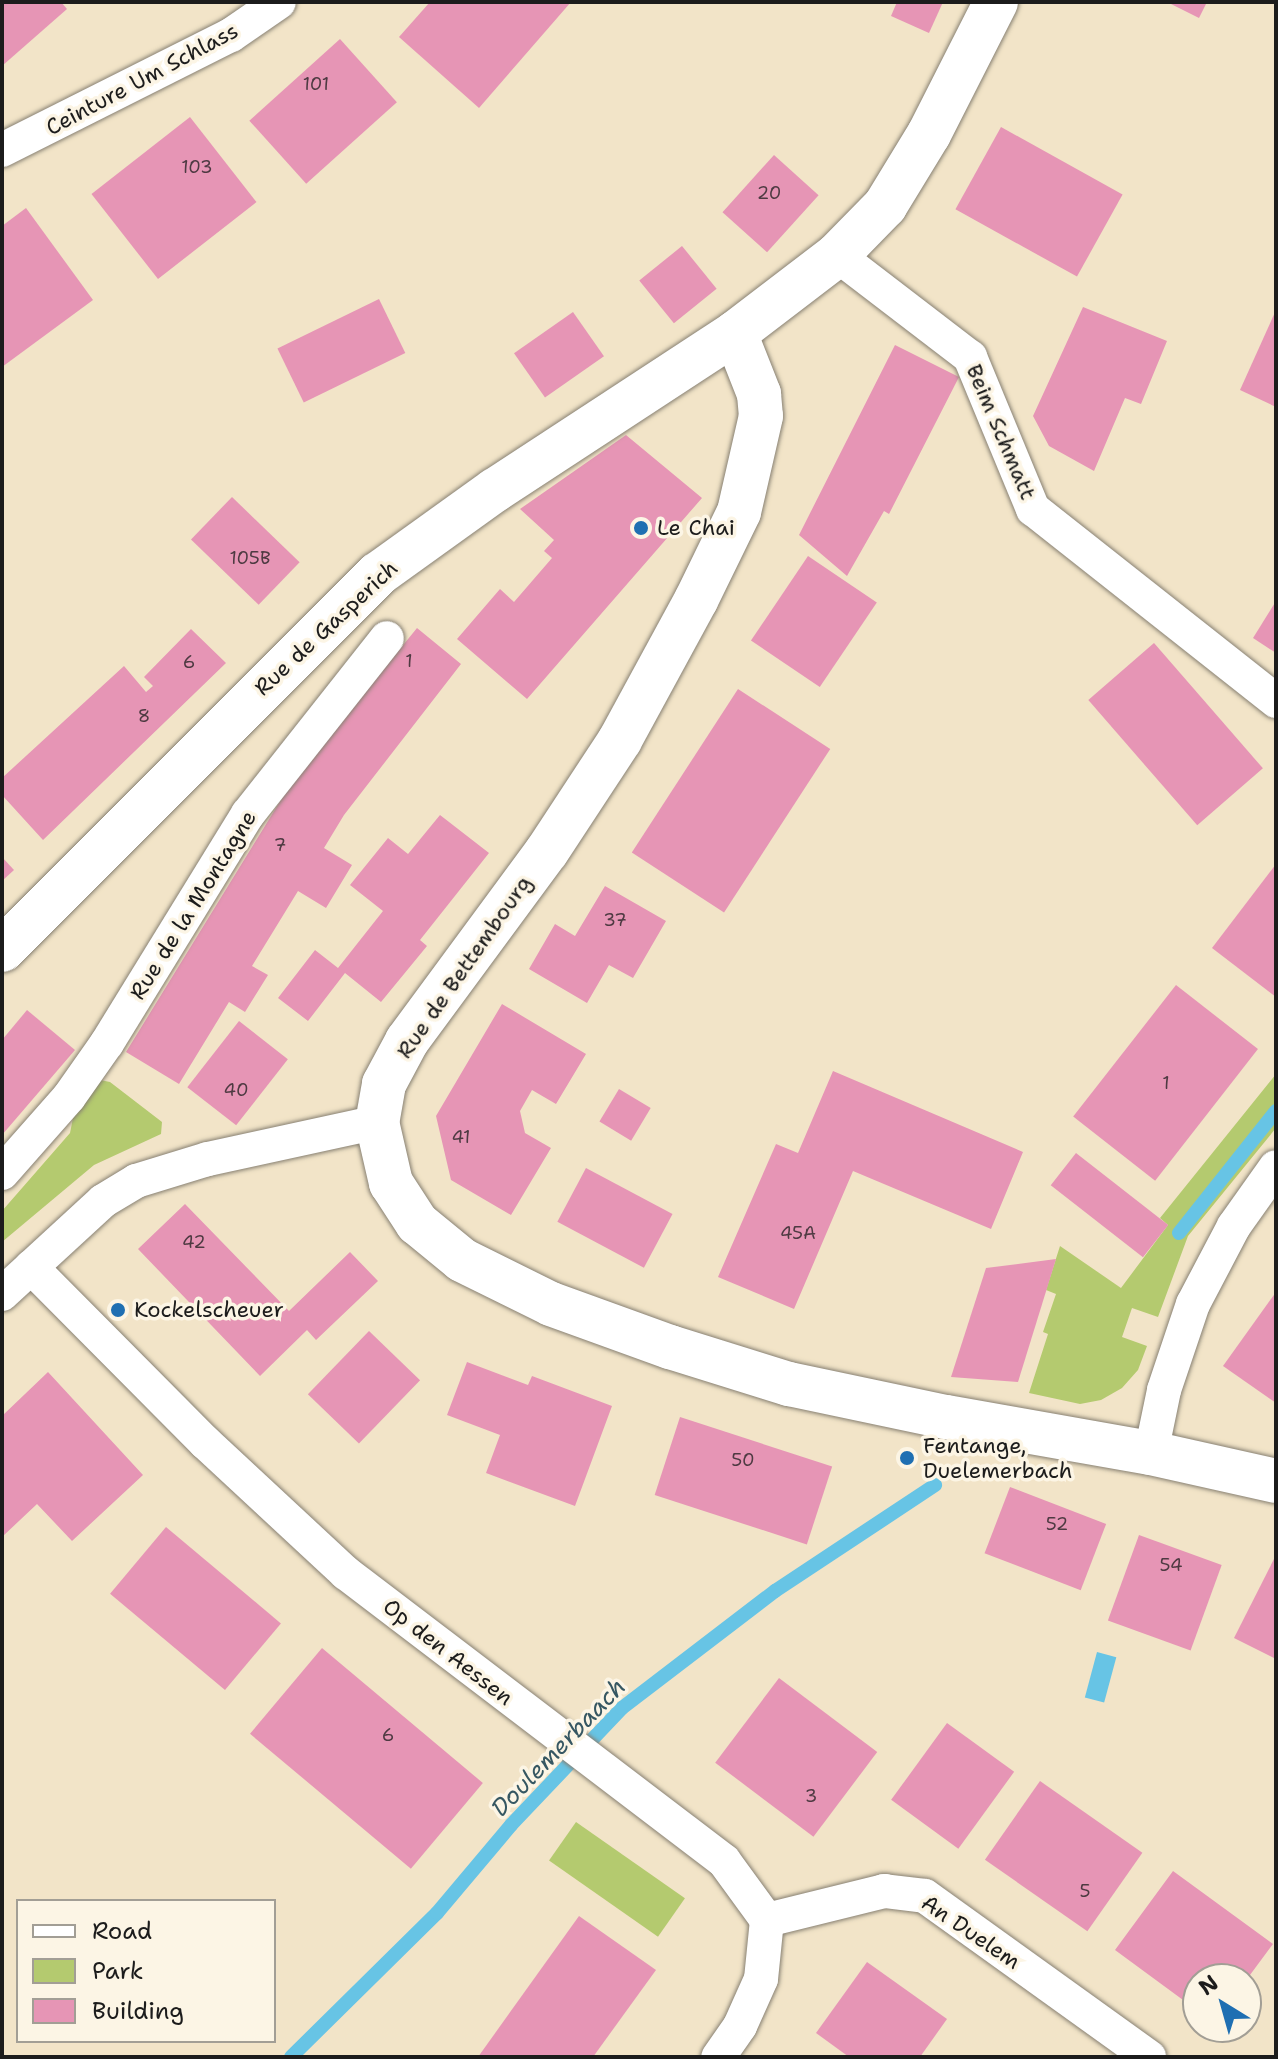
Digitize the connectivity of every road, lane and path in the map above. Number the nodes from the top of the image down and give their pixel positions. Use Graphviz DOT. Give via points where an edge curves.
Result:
graph roads {
  1 [pos="279,2"];
  2 [pos="996,2"];
  3 [pos="2,150"];
  4 [pos="837,255"];
  5 [pos="735,333"];
  6 [pos="387,638"];
  7 [pos="1276,701"];
  8 [pos="2,950"];
  9 [pos="377,1122"];
  10 [pos="1276,1167"];
  11 [pos="2,1173"];
  12 [pos="31,1267"];
  13 [pos="2,1294"];
  14 [pos="1151,1453"];
  15 [pos="1276,1481"];
  16 [pos="767,1920"];
  17 [pos="718,2057"];
  18 [pos="1149,2057"];
  1 -- 3 [label="street, Ceinture Um Schlass" via="231,35"];
  2 -- 4 [label="main road" via="929,134 885,206"];
  4 -- 5 [label="main road"];
  4 -- 7 [label="street, Beim Schmatt" via="970,357 1033,509"];
  5 -- 8 [label="main road, Rue de Gasperich" via="495,490 378,574"];
  5 -- 9 [label="main road, Rue de Bettembourg" via="759,394 761,416 739,512 620,740 547,851 407,1041 384,1084"];
  6 -- 11 [label="street, Rue de la Montagne" via="248,814 107,1043 69,1097"];
  9 -- 12 [label="street" via="208,1159 136,1181 103,1201"];
  9 -- 14 [label="main road, Rue de Bettembourg" via="391,1183 417,1223 462,1260 551,1304 789,1384"];
  10 -- 14 [label="street" via="1234,1226 1193,1304 1164,1390"];
  12 -- 13 [label="street"];
  12 -- 16 [label="street, Op den Aessen" via="206,1443 346,1573 724,1861"];
  14 -- 15 [label="main road, Rue de Bettembourg"];
  16 -- 17 [label="street" via="761,1979 740,2026"];
  16 -- 18 [label="street, An Duelem" via="884,1891 925,1896"];
}
